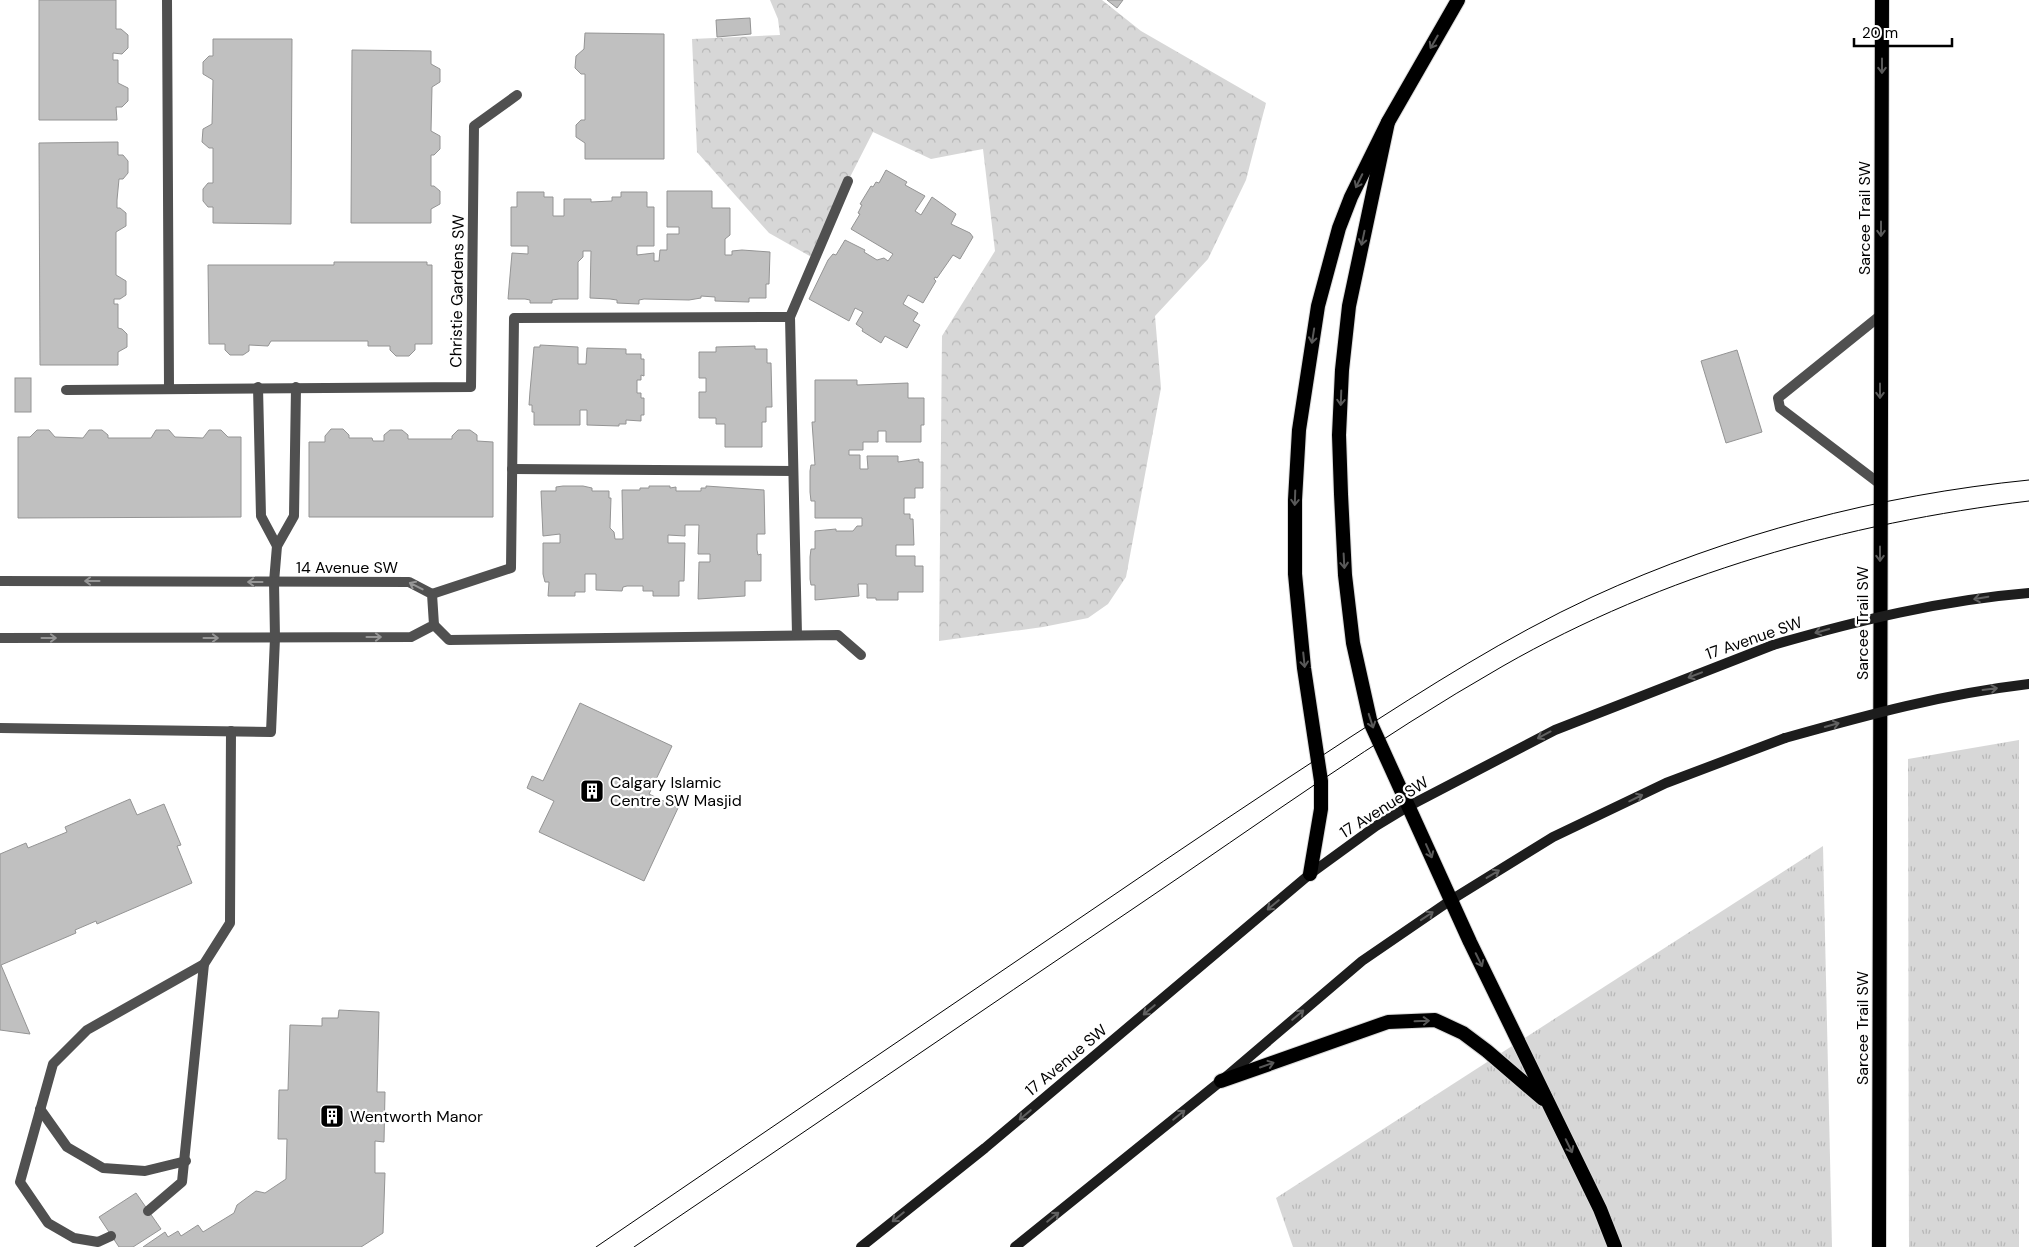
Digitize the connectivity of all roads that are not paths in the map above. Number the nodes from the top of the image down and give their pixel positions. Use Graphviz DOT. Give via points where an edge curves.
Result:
graph roads {
  1 [pos="167,0"];
  2 [pos="1458,0"];
  3 [pos="1882,0"];
  4 [pos="517,95"];
  5 [pos="1388,122"];
  6 [pos="848,181"];
  7 [pos="1881,315"];
  8 [pos="790,317"];
  9 [pos="258,387"];
  10 [pos="296,387"];
  11 [pos="169,388"];
  12 [pos="66,390"];
  13 [pos="512,469"];
  14 [pos="793,471"];
  15 [pos="1880,484"];
  16 [pos="277,546"];
  17 [pos="0,581"];
  18 [pos="274,582"];
  19 [pos="2029,593"];
  20 [pos="432,594"];
  21 [pos="434,625"];
  22 [pos="797,634"];
  23 [pos="0,638"];
  24 [pos="275,638"];
  25 [pos="861,655"];
  26 [pos="2029,684"];
  27 [pos="0,728"];
  28 [pos="231,731"];
  29 [pos="1409,806"];
  30 [pos="1310,874"];
  31 [pos="1451,900"];
  32 [pos="204,964"];
  33 [pos="1221,1081"];
  34 [pos="1547,1102"];
  35 [pos="40,1109"];
  36 [pos="186,1161"];
  37 [pos="148,1211"];
  38 [pos="111,1236"];
  39 [pos="862,1247"];
  40 [pos="1015,1247"];
  41 [pos="1615,1247"];
  42 [pos="1879,1247"];
  1 -- 11 [label="street"];
  2 -- 5 [label="highway, one-way"];
  3 -- 7 [label="highway, Sarcee Trail SW, one-way"];
  4 -- 10 [label="street, Christie Gardens SW" via="474,126 471,387"];
  5 -- 29 [label="highway, one-way" via="1349,306 1342,370 1341,494 1344,575 1353,643 1371,724"];
  5 -- 30 [label="highway, one-way" via="1339,228 1318,306 1299,430 1295,574 1304,668 1321,781 1321,809"];
  6 -- 8 [label="street"];
  7 -- 15 [label="highway, Sarcee Trail SW, one-way"];
  7 -- 15 [label="street" via="1778,398 1780,408"];
  8 -- 13 [label="street" via="514,318"];
  8 -- 14 [label="street"];
  9 -- 10 [label="street, Christie Gardens SW"];
  9 -- 11 [label="street, Christie Gardens SW"];
  9 -- 16 [label="street" via="261,516"];
  10 -- 16 [label="street" via="294,516"];
  11 -- 12 [label="street, Christie Gardens SW"];
  13 -- 14 [label="street"];
  13 -- 20 [label="street" via="511,568"];
  14 -- 22 [label="street"];
  15 -- 42 [label="highway, Sarcee Trail SW, one-way"];
  16 -- 18 [label="street"];
  18 -- 17 [label="street, 14 Avenue SW, one-way"];
  20 -- 18 [label="street, 14 Avenue SW, one-way" via="409,582"];
  18 -- 24 [label="street"];
  19 -- 29 [label="main road, 17 Avenue SW, one-way, bridge" via="1997,595 1913,611 1773,645 1555,730"];
  20 -- 21 [label="street"];
  21 -- 22 [label="street" via="449,640"];
  24 -- 21 [label="street, one-way" via="411,637"];
  22 -- 25 [label="street" via="838,634"];
  23 -- 24 [label="street, one-way"];
  24 -- 28 [label="street" via="271,732"];
  31 -- 26 [label="main road, one-way, bridge" via="1553,837 1666,783 1785,738 1894,707 1972,691"];
  27 -- 28 [label="street"];
  28 -- 32 [label="street" via="230,923"];
  29 -- 30 [label="main road, 17 Avenue SW"];
  29 -- 31 [label="highway, one-way"];
  30 -- 39 [label="main road, 17 Avenue SW, one-way" via="985,1148"];
  33 -- 31 [label="main road, one-way" via="1362,962"];
  31 -- 34 [label="highway, one-way"];
  32 -- 35 [label="street" via="87,1030 53,1064"];
  32 -- 36 [label="street"];
  33 -- 34 [label="highway, one-way" via="1388,1022 1435,1020 1463,1033 1487,1050"];
  40 -- 33 [label="main road, one-way"];
  34 -- 41 [label="highway, one-way" via="1600,1208"];
  35 -- 36 [label="street" via="67,1147 103,1168 145,1171"];
  35 -- 38 [label="street" via="20,1182 48,1223 74,1238 98,1242"];
  36 -- 37 [label="street" via="182,1182"];
}
